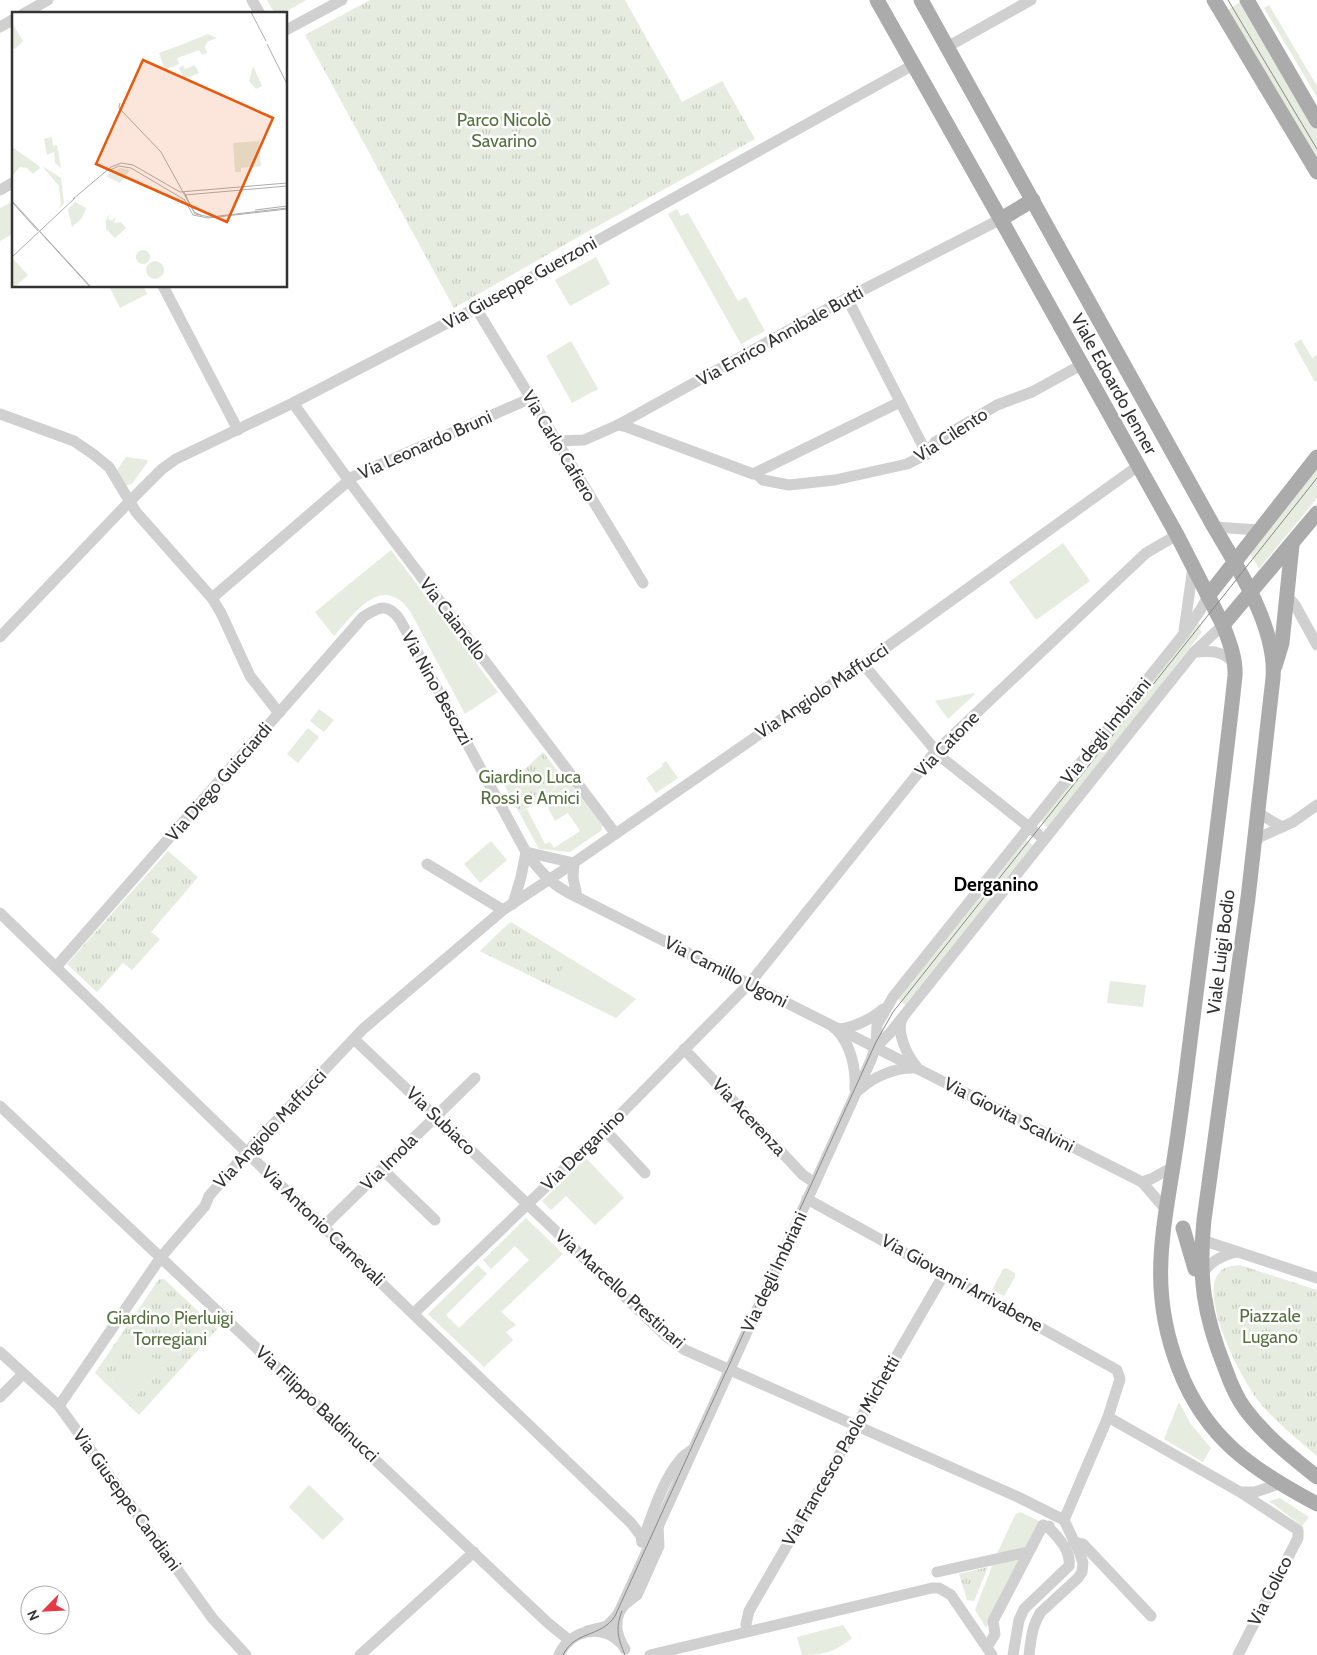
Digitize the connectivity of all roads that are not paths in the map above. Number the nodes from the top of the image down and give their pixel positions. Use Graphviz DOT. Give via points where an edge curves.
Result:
graph roads {
  1 [pos="48,0"];
  2 [pos="252,0"];
  3 [pos="342,0"];
  4 [pos="877,0"];
  5 [pos="921,0"];
  6 [pos="1031,0"];
  7 [pos="1214,0"];
  8 [pos="1246,0"];
  9 [pos="27,12"];
  10 [pos="259,12"];
  11 [pos="12,20"];
  12 [pos="0,27"];
  13 [pos="288,29"];
  14 [pos="947,47"];
  15 [pos="913,65"];
  16 [pos="1317,121"];
  17 [pos="1317,172"];
  18 [pos="12,183"];
  19 [pos="0,190"];
  20 [pos="1033,200"];
  21 [pos="1001,219"];
  22 [pos="164,288"];
  23 [pos="848,298"];
  24 [pos="476,308"];
  25 [pos="1082,365"];
  26 [pos="530,398"];
  27 [pos="900,402"];
  28 [pos="293,403"];
  29 [pos="0,414"];
  30 [pos="618,425"];
  31 [pos="238,430"];
  32 [pos="556,440"];
  33 [pos="927,454"];
  34 [pos="1317,457"];
  35 [pos="1138,466"];
  36 [pos="755,474"];
  37 [pos="349,481"];
  38 [pos="129,502"];
  39 [pos="1317,513"];
  40 [pos="1214,527"];
  41 [pos="1258,530"];
  42 [pos="1177,535"];
  43 [pos="1292,545"];
  44 [pos="1234,562"];
  45 [pos="1193,567"];
  46 [pos="643,583"];
  47 [pos="1252,592"];
  48 [pos="1208,596"];
  49 [pos="1287,596"];
  50 [pos="212,598"];
  51 [pos="386,608"];
  52 [pos="1223,625"];
  53 [pos="1183,635"];
  54 [pos="0,637"];
  55 [pos="1317,645"];
  56 [pos="1194,652"];
  57 [pos="863,664"];
  58 [pos="1236,664"];
  59 [pos="1274,668"];
  60 [pos="279,713"];
  61 [pos="935,752"];
  62 [pos="1317,806"];
  63 [pos="1258,810"];
  64 [pos="1282,827"];
  65 [pos="1029,828"];
  66 [pos="615,833"];
  67 [pos="1044,839"];
  68 [pos="1254,842"];
  69 [pos="526,852"];
  70 [pos="574,863"];
  71 [pos="427,864"];
  72 [pos="548,880"];
  73 [pos="577,897"];
  74 [pos="508,907"];
  75 [pos="0,913"];
  76 [pos="56,967"];
  77 [pos="750,983"];
  78 [pos="888,1004"];
  79 [pos="903,1017"];
  80 [pos="833,1027"];
  81 [pos="354,1038"];
  82 [pos="875,1048"];
  83 [pos="684,1049"];
  84 [pos="919,1069"];
  85 [pos="475,1078"];
  86 [pos="853,1100"];
  87 [pos="0,1106"];
  88 [pos="435,1116"];
  89 [pos="605,1130"];
  90 [pos="247,1152"];
  91 [pos="1173,1167"];
  92 [pos="382,1169"];
  93 [pos="645,1173"];
  94 [pos="1142,1182"];
  95 [pos="815,1183"];
  96 [pos="807,1200"];
  97 [pos="529,1204"];
  98 [pos="1166,1210"];
  99 [pos="435,1220"];
  100 [pos="324,1226"];
  101 [pos="1183,1228"];
  102 [pos="1202,1240"];
  103 [pos="1237,1252"];
  104 [pos="161,1257"];
  105 [pos="944,1274"];
  106 [pos="1201,1276"];
  107 [pos="1317,1278"];
  108 [pos="1204,1302"];
  109 [pos="413,1314"];
  110 [pos="0,1352"];
  111 [pos="729,1370"];
  112 [pos="23,1374"];
  113 [pos="0,1397"];
  114 [pos="59,1406"];
  115 [pos="1108,1417"];
  116 [pos="856,1425"];
  117 [pos="696,1444"];
  118 [pos="1317,1477"];
  119 [pos="1279,1484"];
  120 [pos="1260,1491"];
  121 [pos="1240,1492"];
  122 [pos="1317,1504"];
  123 [pos="1272,1511"];
  124 [pos="1064,1520"];
  125 [pos="659,1524"];
  126 [pos="642,1542"];
  127 [pos="1074,1542"];
  128 [pos="474,1552"];
  129 [pos="1028,1552"];
  130 [pos="641,1563"];
  131 [pos="1101,1563"];
  132 [pos="937,1572"];
  133 [pos="1082,1572"];
  134 [pos="620,1610"];
  135 [pos="1151,1616"];
  136 [pos="587,1631"];
  137 [pos="747,1631"];
  138 [pos="569,1640"];
  139 [pos="991,1651"];
  140 [pos="626,1652"];
  141 [pos="246,1655"];
  142 [pos="360,1655"];
  143 [pos="559,1655"];
  144 [pos="650,1655"];
  145 [pos="1003,1655"];
  146 [pos="1013,1655"];
  147 [pos="1029,1655"];
  148 [pos="1238,1655"];
  1 -- 9 [label="street"];
  2 -- 10 [label="street"];
  3 -- 13 [label="street"];
  4 -- 15 [label="main road, Viale Edoardo Jenner"];
  5 -- 14 [label="main road, Viale Edoardo Jenner"];
  6 -- 14 [label="street"];
  7 -- 17 [label="main road"];
  8 -- 16 [label="main road"];
  11 -- 12 [label="street"];
  14 -- 20 [label="main road, Viale Edoardo Jenner"];
  15 -- 21 [label="main road, Viale Edoardo Jenner"];
  15 -- 24 [label="street, Via Giuseppe Guerzoni"];
  18 -- 19 [label="street"];
  20 -- 21 [label="main road"];
  20 -- 40 [label="main road, Viale Edoardo Jenner"];
  21 -- 23 [label="street, Via Enrico Annibale Butti"];
  21 -- 25 [label="main road, Viale Edoardo Jenner"];
  22 -- 31 [label="street"];
  23 -- 27 [label="street"];
  23 -- 30 [label="street, Via Enrico Annibale Butti"];
  24 -- 26 [label="street, Via Carlo Cafiero"];
  24 -- 28 [label="street, Via Giuseppe Guerzoni"];
  25 -- 33 [label="street, Via Cilento" via="1032,392 998,405 935,442"];
  25 -- 35 [label="main road, Viale Edoardo Jenner"];
  26 -- 32 [label="street, Via Carlo Cafiero"];
  26 -- 37 [label="street, Via Leonardo Bruni"];
  27 -- 33 [label="street"];
  27 -- 36 [label="street"];
  28 -- 31 [label="street, Via Giuseppe Guerzoni"];
  28 -- 37 [label="street, Via Caianello"];
  29 -- 38 [label="street" via="74,440 109,468"];
  30 -- 32 [label="street, Via Enrico Annibale Butti" via="584,440"];
  30 -- 36 [label="street, Via Cilento"];
  31 -- 38 [label="street, Via Giuseppe Guerzoni" via="176,459"];
  32 -- 46 [label="street, Via Carlo Cafiero"];
  33 -- 36 [label="street, Via Cilento" via="907,464 834,480 790,485 763,480"];
  34 -- 41 [label="main road"];
  35 -- 42 [label="main road, Viale Edoardo Jenner"];
  35 -- 57 [label="street, Via Angiolo Maffucci"];
  37 -- 50 [label="street, Via Leonardo Bruni"];
  37 -- 66 [label="street, Via Caianello"];
  38 -- 50 [label="street"];
  38 -- 54 [label="street, Via Giuseppe Guerzoni"];
  39 -- 43 [label="main road"];
  40 -- 41 [label="street"];
  40 -- 44 [label="main road, Viale Edoardo Jenner"];
  41 -- 44 [label="main road"];
  42 -- 45 [label="main road, Viale Edoardo Jenner"];
  42 -- 61 [label="street, Via Catone" via="1146,552"];
  43 -- 47 [label="main road"];
  43 -- 49 [label="main road"];
  44 -- 47 [label="main road, Viale Edoardo Jenner"];
  44 -- 48 [label="main road"];
  45 -- 48 [label="main road, Viale Edoardo Jenner"];
  45 -- 53 [label="street"];
  47 -- 52 [label="main road"];
  47 -- 59 [label="main road, Viale Edoardo Jenner" via="1272,652"];
  48 -- 52 [label="main road, Viale Edoardo Jenner"];
  48 -- 53 [label="street, Via degli Imbriani"];
  49 -- 55 [label="street"];
  49 -- 59 [label="main road" via="1281,647"];
  50 -- 60 [label="street" via="250,676"];
  51 -- 60 [label="street, Via Diego Guicciardi" via="363,618"];
  51 -- 69 [label="street, Via Nino Besozzi" via="400,620"];
  52 -- 56 [label="street, Via degli Imbriani"];
  52 -- 58 [label="main road, Viale Edoardo Jenner"];
  53 -- 65 [label="street, Via degli Imbriani"];
  56 -- 58 [label="street" via="1214,651"];
  56 -- 67 [label="street, Via degli Imbriani"];
  57 -- 61 [label="street"];
  57 -- 66 [label="street, Via Angiolo Maffucci"];
  58 -- 91 [label="main road, Viale Luigi Bodio" via="1218,833"];
  59 -- 63 [label="main road, Viale Luigi Bodio"];
  60 -- 76 [label="street, Via Diego Guicciardi"];
  61 -- 65 [label="street"];
  61 -- 77 [label="street, Via Catone"];
  62 -- 64 [label="street"];
  63 -- 64 [label="street"];
  63 -- 68 [label="main road, Viale Luigi Bodio"];
  64 -- 68 [label="street"];
  65 -- 67 [label="street"];
  65 -- 78 [label="street, Via degli Imbriani"];
  66 -- 70 [label="street, Via Angiolo Maffucci"];
  67 -- 79 [label="street, Via degli Imbriani"];
  68 -- 102 [label="main road, Viale Luigi Bodio"];
  69 -- 70 [label="street"];
  69 -- 72 [label="street, Via Nino Besozzi"];
  69 -- 74 [label="street" via="521,876"];
  70 -- 72 [label="street, Via Angiolo Maffucci"];
  70 -- 73 [label="street"];
  71 -- 74 [label="street"];
  72 -- 73 [label="street, Via Camillo Ugoni"];
  72 -- 74 [label="street, Via Angiolo Maffucci"];
  73 -- 77 [label="street, Via Camillo Ugoni"];
  74 -- 81 [label="street, Via Angiolo Maffucci"];
  75 -- 76 [label="street, Via Antonio Carnevali"];
  76 -- 90 [label="street, Via Antonio Carnevali"];
  77 -- 80 [label="street, Via Camillo Ugoni"];
  77 -- 83 [label="street, Via Derganino"];
  78 -- 80 [label="street, Via degli Imbriani" via="864,1021 842,1029"];
  78 -- 82 [label="street, Via degli Imbriani" via="877,1026"];
  79 -- 82 [label="street, Via degli Imbriani"];
  79 -- 84 [label="street" via="900,1027 904,1042"];
  80 -- 82 [label="street, Via Camillo Ugoni"];
  80 -- 86 [label="street, Via degli Imbriani" via="843,1038 852,1060 856,1082"];
  81 -- 88 [label="street, Via Subiaco"];
  81 -- 90 [label="street, Via Angiolo Maffucci"];
  82 -- 84 [label="street, Via Giovita Scalvini"];
  82 -- 86 [label="street, Via degli Imbriani"];
  83 -- 89 [label="street, Via Derganino"];
  83 -- 95 [label="street, Via Acerenza" via="803,1175"];
  84 -- 86 [label="street, Via degli Imbriani" via="909,1068 879,1077 863,1086"];
  84 -- 94 [label="street, Via Giovita Scalvini"];
  85 -- 88 [label="street, Via Imola"];
  86 -- 95 [label="street, Via degli Imbriani"];
  87 -- 104 [label="street, Via Filippo Baldinucci"];
  88 -- 92 [label="street, Via Imola"];
  88 -- 97 [label="street, Via Subiaco"];
  89 -- 93 [label="street"];
  89 -- 97 [label="street, Via Derganino"];
  90 -- 100 [label="street, Via Antonio Carnevali"];
  90 -- 104 [label="street, Via Angiolo Maffucci"];
  91 -- 94 [label="street"];
  91 -- 98 [label="main road, Viale Luigi Bodio"];
  92 -- 99 [label="street"];
  92 -- 100 [label="street, Via Imola"];
  94 -- 98 [label="street, Via Giovita Scalvini"];
  95 -- 96 [label="street, Via degli Imbriani"];
  96 -- 105 [label="street, Via Giovanni Arrivabene"];
  96 -- 111 [label="street, Via degli Imbriani"];
  97 -- 109 [label="street, Via Derganino"];
  97 -- 111 [label="street, Via Marcello Prestinari" via="667,1336 685,1350"];
  98 -- 101 [label="main road"];
  98 -- 119 [label="main road" via="1161,1247 1161,1292 1166,1328 1180,1372 1196,1404 1218,1434 1247,1462"];
  100 -- 109 [label="street, Via Antonio Carnevali"];
  101 -- 102 [label="main road"];
  101 -- 108 [label="main road"];
  102 -- 103 [label="street"];
  102 -- 106 [label="main road"];
  103 -- 106 [label="street" via="1216,1259"];
  103 -- 107 [label="street"];
  104 -- 114 [label="street, Via Angiolo Maffucci"];
  104 -- 128 [label="street, Via Filippo Baldinucci"];
  105 -- 115 [label="street, Via Giovanni Arrivabene" via="1116,1368 1120,1379"];
  105 -- 116 [label="street, Via Francesco Paolo Michetti"];
  106 -- 108 [label="main road"];
  108 -- 118 [label="main road" via="1216,1346 1243,1407 1270,1437"];
  109 -- 126 [label="street, Via Antonio Carnevali" via="631,1522"];
  110 -- 112 [label="street, Via Giuseppe Candiani"];
  111 -- 116 [label="street, Via Marcello Prestinari"];
  111 -- 117 [label="street, Via degli Imbriani"];
  112 -- 113 [label="street"];
  112 -- 114 [label="street, Via Giuseppe Candiani"];
  114 -- 141 [label="street, Via Giuseppe Candiani" via="213,1619"];
  115 -- 121 [label="street"];
  115 -- 124 [label="street"];
  116 -- 124 [label="street, Via Marcello Prestinari"];
  116 -- 137 [label="street, Via Francesco Paolo Michetti" via="749,1611"];
  117 -- 125 [label="street, Via degli Imbriani"];
  117 -- 126 [label="street, Via degli Imbriani" via="680,1459 670,1475"];
  119 -- 120 [label="street"];
  119 -- 122 [label="main road"];
  120 -- 121 [label="street"];
  120 -- 123 [label="street"];
  121 -- 123 [label="street"];
  123 -- 148 [label="street, Via Colico" via="1296,1527 1298,1538"];
  124 -- 127 [label="street"];
  125 -- 130 [label="street, Via degli Imbriani"];
  125 -- 134 [label="street, Via degli Imbriani" via="660,1546 637,1595"];
  126 -- 130 [label="street, Via degli Imbriani"];
  127 -- 131 [label="street" via="1083,1544"];
  127 -- 133 [label="street"];
  128 -- 138 [label="street, Via Filippo Baldinucci"];
  128 -- 142 [label="street"];
  129 -- 132 [label="street"];
  129 -- 139 [label="street" via="993,1622 995,1634"];
  129 -- 146 [label="street" via="1043,1525 1055,1534 1070,1560 1069,1566 1024,1609"];
  130 -- 134 [label="street, Via degli Imbriani"];
  131 -- 133 [label="street"];
  131 -- 135 [label="street"];
  133 -- 147 [label="street" via="1037,1617"];
  134 -- 136 [label="street, Via degli Imbriani" via="607,1626"];
  134 -- 140 [label="street, Via degli Imbriani" via="616,1630"];
  136 -- 138 [label="street, Via degli Imbriani"];
  136 -- 140 [label="street" via="609,1634"];
  137 -- 139 [label="street" via="939,1588 951,1595"];
  137 -- 144 [label="street"];
  138 -- 143 [label="street"];
  139 -- 145 [label="street"];
}
